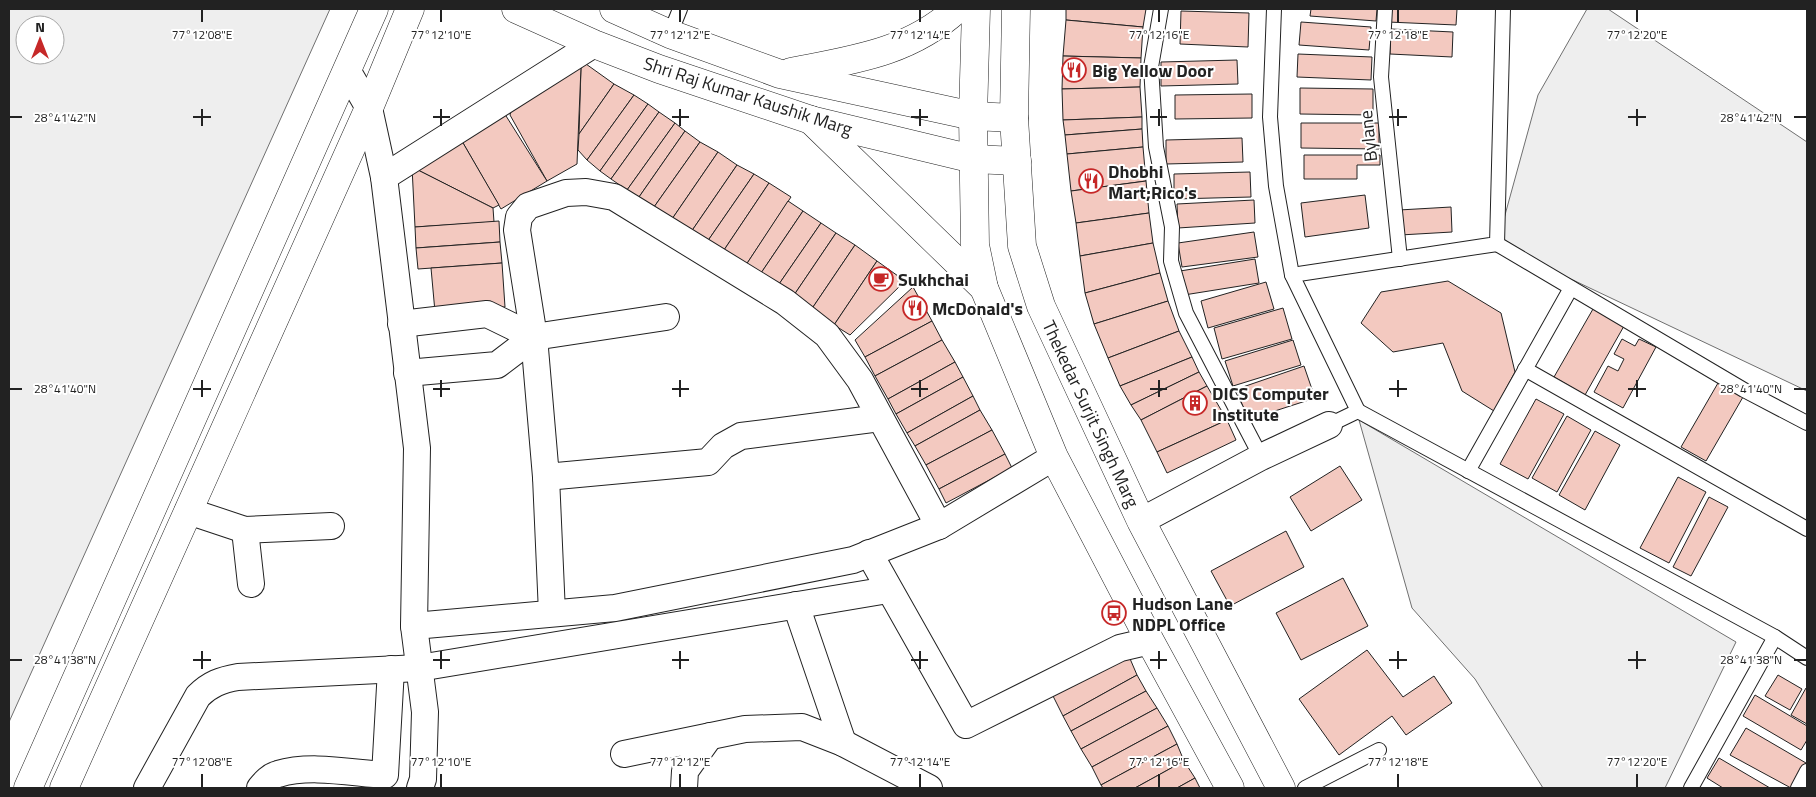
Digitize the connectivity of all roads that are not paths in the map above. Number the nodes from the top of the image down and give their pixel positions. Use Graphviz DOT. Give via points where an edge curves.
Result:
graph roads {
  1 [pos="374,9"];
  2 [pos="410,9"];
  3 [pos="516,9"];
  4 [pos="614,9"];
  5 [pos="680,9"];
  6 [pos="957,9"];
  7 [pos="976,9"];
  8 [pos="1016,9"];
  9 [pos="1161,9"];
  10 [pos="1274,9"];
  11 [pos="1385,9"];
  12 [pos="1503,9"];
  13 [pos="670,34"];
  14 [pos="594,44"];
  15 [pos="347,70"];
  16 [pos="780,74"];
  17 [pos="369,108"];
  18 [pos="973,116"];
  19 [pos="1014,118"];
  20 [pos="811,120"];
  21 [pos="974,159"];
  22 [pos="1017,161"];
  23 [pos="384,177"];
  24 [pos="1497,244"];
  25 [pos="1400,259"];
  26 [pos="1292,275"];
  27 [pos="984,288"];
  28 [pos="1571,288"];
  29 [pos="666,317"];
  30 [pos="401,324"];
  31 [pos="534,337"];
  32 [pos="1525,369"];
  33 [pos="407,373"];
  34 [pos="1358,411"];
  35 [pos="880,418"];
  36 [pos="1807,423"];
  37 [pos="1329,424"];
  38 [pos="1054,457"];
  39 [pos="1260,457"];
  40 [pos="1468,471"];
  41 [pos="546,477"];
  42 [pos="188,512"];
  43 [pos="1141,521"];
  44 [pos="331,526"];
  45 [pos="939,526"];
  46 [pos="1807,529"];
  47 [pos="245,530"];
  48 [pos="869,554"];
  49 [pos="251,584"];
  50 [pos="888,590"];
  51 [pos="796,605"];
  52 [pos="552,612"];
  53 [pos="414,626"];
  54 [pos="1775,637"];
  55 [pos="1150,641"];
  56 [pos="1807,658"];
  57 [pos="419,668"];
  58 [pos="392,669"];
  59 [pos="710,736"];
  60 [pos="844,743"];
  61 [pos="1379,750"];
  62 [pos="624,754"];
  63 [pos="1807,772"];
  64 [pos="384,781"];
  65 [pos="428,785"];
  66 [pos="28,788"];
  67 [pos="64,788"];
  68 [pos="147,788"];
  69 [pos="260,788"];
  70 [pos="684,788"];
  71 [pos="929,788"];
  72 [pos="1230,788"];
  73 [pos="1281,788"];
  74 [pos="1305,788"];
  75 [pos="1691,788"];
  76 [pos="1798,788"];
  1 -- 15 [label="street"];
  2 -- 17 [label="street"];
  3 -- 14 [label="street, Shri Raj Kumar Kaushik Marg"];
  4 -- 13 [label="street, Shri Raj Kumar Kaushik Marg"];
  5 -- 13 [label="lane"];
  6 -- 16 [label="street" via="919,38 880,54"];
  7 -- 18 [label="street"];
  8 -- 19 [label="street, Thekedar Surjit Singh Marg"];
  9 -- 39 [label="lane" via="1151,67 1156,147 1172,227 1171,260 1186,313"];
  10 -- 26 [label="lane" via="1270,116 1276,186"];
  11 -- 25 [label="lane, Bylane" via="1381,78"];
  12 -- 24 [label="lane"];
  13 -- 16 [label="street, Shri Raj Kumar Kaushik Marg"];
  14 -- 20 [label="street, Shri Raj Kumar Kaushik Marg"];
  14 -- 23 [label="street"];
  15 -- 17 [label="street"];
  15 -- 66 [label="street"];
  16 -- 18 [label="street, Shri Raj Kumar Kaushik Marg"];
  17 -- 23 [label="street"];
  17 -- 42 [label="street"];
  18 -- 19 [label="street, Shri Raj Kumar Kaushik Marg"];
  18 -- 21 [label="street"];
  19 -- 22 [label="street, Thekedar Surjit Singh Marg"];
  20 -- 21 [label="street, Shri Raj Kumar Kaushik Marg"];
  20 -- 27 [label="street"];
  21 -- 22 [label="street, Shri Raj Kumar Kaushik Marg"];
  21 -- 27 [label="street" via="975,245"];
  22 -- 43 [label="street, Thekedar Surjit Singh Marg" via="1022,246 1041,306"];
  23 -- 30 [label="street"];
  24 -- 25 [label="lane"];
  24 -- 28 [label="lane"];
  25 -- 26 [label="lane"];
  26 -- 34 [label="lane"];
  27 -- 38 [label="street"];
  28 -- 32 [label="lane"];
  28 -- 36 [label="lane" via="1744,390"];
  29 -- 31 [label="street"];
  30 -- 31 [label="street" via="487,314"];
  30 -- 33 [label="street"];
  31 -- 33 [label="street" via="497,365"];
  31 -- 35 [label="street" via="517,230 519,217 528,206 566,193 586,192 614,197 785,302 827,335 860,380"];
  31 -- 41 [label="street"];
  32 -- 40 [label="lane"];
  32 -- 46 [label="lane"];
  33 -- 53 [label="street" via="417,448"];
  34 -- 37 [label="lane"];
  34 -- 40 [label="lane"];
  35 -- 41 [label="street" via="741,436 723,446 708,462"];
  35 -- 45 [label="street"];
  37 -- 39 [label="street"];
  38 -- 45 [label="street"];
  38 -- 55 [label="street"];
  39 -- 43 [label="street"];
  40 -- 54 [label="lane"];
  41 -- 52 [label="street"];
  42 -- 47 [label="street"];
  42 -- 67 [label="street"];
  43 -- 73 [label="street, Thekedar Surjit Singh Marg"];
  44 -- 47 [label="street"];
  45 -- 48 [label="street"];
  47 -- 49 [label="street"];
  48 -- 50 [label="street"];
  48 -- 52 [label="street" via="853,560 615,608"];
  50 -- 51 [label="street"];
  50 -- 55 [label="street" via="966,725 1120,648"];
  51 -- 57 [label="street"];
  51 -- 60 [label="street"];
  52 -- 53 [label="street"];
  53 -- 57 [label="street"];
  54 -- 56 [label="lane"];
  54 -- 75 [label="lane"];
  55 -- 72 [label="street"];
  57 -- 58 [label="street"];
  57 -- 65 [label="street" via="426,712"];
  58 -- 64 [label="street"];
  58 -- 68 [label="street" via="238,677 214,684 198,696"];
  59 -- 60 [label="street" via="745,729 802,727"];
  59 -- 62 [label="street"];
  59 -- 70 [label="street" via="686,771"];
  60 -- 71 [label="street"];
  61 -- 74 [label="lane"];
  63 -- 76 [label="lane"];
  64 -- 69 [label="street" via="301,771 278,774"];
}
